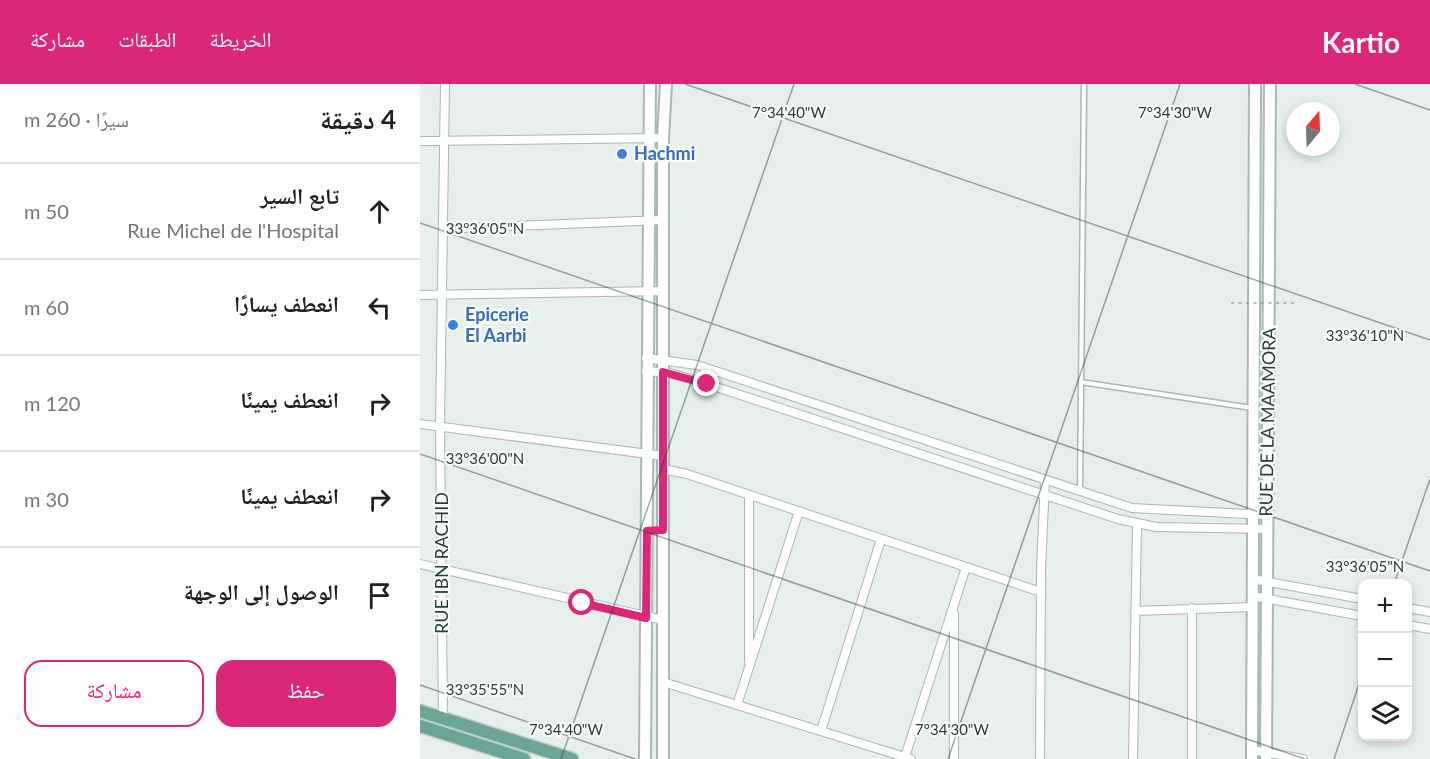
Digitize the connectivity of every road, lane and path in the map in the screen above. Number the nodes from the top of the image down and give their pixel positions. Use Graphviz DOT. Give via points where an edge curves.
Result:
graph roads {
  1 [pos="445,84"];
  2 [pos="651,84"];
  3 [pos="666,84"];
  4 [pos="1084,84"];
  5 [pos="1255,84"];
  6 [pos="1270,84"];
  7 [pos="649,138"];
  8 [pos="663,138"];
  9 [pos="443,140"];
  10 [pos="420,141"];
  11 [pos="1254,196"];
  12 [pos="1270,196"];
  13 [pos="649,220"];
  14 [pos="663,220"];
  15 [pos="443,229"];
  16 [pos="647,291"];
  17 [pos="664,291"];
  18 [pos="441,294"];
  19 [pos="420,295"];
  20 [pos="1231,303"];
  21 [pos="1294,303"];
  22 [pos="646,358"];
  23 [pos="663,359"];
  24 [pos="646,371"];
  25 [pos="663,372"];
  26 [pos="1081,382"];
  27 [pos="1253,408"];
  28 [pos="420,424"];
  29 [pos="440,426"];
  30 [pos="647,454"];
  31 [pos="663,456"];
  32 [pos="663,469"];
  33 [pos="1045,480"];
  34 [pos="1080,491"];
  35 [pos="749,495"];
  36 [pos="1045,495"];
  37 [pos="799,511"];
  38 [pos="1252,514"];
  39 [pos="1267,515"];
  40 [pos="1137,524"];
  41 [pos="1267,529"];
  42 [pos="663,530"];
  43 [pos="1252,530"];
  44 [pos="647,531"];
  45 [pos="881,539"];
  46 [pos="420,564"];
  47 [pos="966,567"];
  48 [pos="441,569"];
  49 [pos="1252,579"];
  50 [pos="1267,581"];
  51 [pos="1041,592"];
  52 [pos="1267,598"];
  53 [pos="1358,599"];
  54 [pos="1252,601"];
  55 [pos="954,604"];
  56 [pos="1191,608"];
  57 [pos="1412,609"];
  58 [pos="1135,611"];
  59 [pos="1430,612"];
  60 [pos="1358,615"];
  61 [pos="646,618"];
  62 [pos="663,620"];
  63 [pos="1412,626"];
  64 [pos="1430,629"];
  65 [pos="749,668"];
  66 [pos="663,682"];
  67 [pos="737,705"];
  68 [pos="420,711"];
  69 [pos="443,718"];
  70 [pos="420,726"];
  71 [pos="821,731"];
  72 [pos="1252,755"];
  73 [pos="1266,755"];
  74 [pos="908,758"];
  75 [pos="524,759"];
  76 [pos="572,759"];
  77 [pos="645,759"];
  78 [pos="663,759"];
  79 [pos="954,759"];
  80 [pos="1040,759"];
  81 [pos="1133,759"];
  82 [pos="1191,759"];
  83 [pos="1303,759"];
  1 -- 9 [label="street, RUE IBN RACHID"];
  2 -- 7 [label="street"];
  3 -- 8 [label="street"];
  4 -- 26 [label="lane"];
  5 -- 11 [label="street, RUE DE LA MAAMORA"];
  6 -- 12 [label="street, RUE DE LA MAAMORA"];
  7 -- 8 [label="street"];
  7 -- 9 [label="street"];
  7 -- 13 [label="street"];
  8 -- 14 [label="street"];
  9 -- 10 [label="street"];
  9 -- 15 [label="street, RUE IBN RACHID"];
  11 -- 12 [label="street"];
  11 -- 27 [label="street, RUE DE LA MAAMORA"];
  12 -- 39 [label="street, RUE DE LA MAAMORA"];
  13 -- 14 [label="street"];
  13 -- 15 [label="street"];
  13 -- 16 [label="street"];
  14 -- 17 [label="street"];
  15 -- 18 [label="street, RUE IBN RACHID"];
  16 -- 17 [label="street"];
  16 -- 18 [label="street"];
  16 -- 22 [label="street"];
  17 -- 23 [label="street"];
  18 -- 19 [label="street"];
  18 -- 29 [label="street, RUE IBN RACHID"];
  20 -- 21 [label="path, bridge"];
  22 -- 23 [label="street"];
  22 -- 24 [label="street"];
  23 -- 25 [label="street"];
  23 -- 33 [label="street" via="697,365"];
  24 -- 25 [label="street"];
  24 -- 30 [label="street"];
  25 -- 31 [label="street"];
  25 -- 36 [label="street"];
  26 -- 27 [label="lane"];
  26 -- 34 [label="lane"];
  27 -- 38 [label="street, RUE DE LA MAAMORA"];
  28 -- 29 [label="street"];
  29 -- 30 [label="street"];
  29 -- 48 [label="street, RUE IBN RACHID"];
  30 -- 31 [label="street"];
  30 -- 44 [label="street"];
  31 -- 32 [label="street"];
  32 -- 35 [label="street"];
  32 -- 42 [label="street"];
  33 -- 34 [label="street"];
  33 -- 36 [label="street"];
  34 -- 38 [label="street" via="1140,510"];
  35 -- 37 [label="street"];
  35 -- 65 [label="street"];
  36 -- 40 [label="street"];
  36 -- 51 [label="street"];
  37 -- 45 [label="street"];
  37 -- 65 [label="street"];
  38 -- 39 [label="street"];
  38 -- 43 [label="street, RUE DE LA MAAMORA"];
  39 -- 41 [label="street, RUE DE LA MAAMORA"];
  40 -- 43 [label="street"];
  40 -- 58 [label="street"];
  41 -- 43 [label="street"];
  41 -- 50 [label="street, RUE DE LA MAAMORA"];
  42 -- 44 [label="street"];
  42 -- 62 [label="street"];
  43 -- 49 [label="street, RUE DE LA MAAMORA"];
  44 -- 61 [label="street"];
  45 -- 47 [label="street"];
  45 -- 71 [label="street"];
  46 -- 48 [label="street"];
  47 -- 51 [label="street"];
  47 -- 55 [label="street"];
  48 -- 61 [label="street"];
  48 -- 69 [label="street, RUE IBN RACHID"];
  49 -- 50 [label="street"];
  49 -- 54 [label="street, RUE DE LA MAAMORA"];
  50 -- 52 [label="street, RUE DE LA MAAMORA"];
  50 -- 53 [label="street"];
  51 -- 80 [label="street"];
  52 -- 54 [label="street"];
  52 -- 60 [label="street"];
  52 -- 73 [label="street, RUE DE LA MAAMORA"];
  54 -- 56 [label="street"];
  54 -- 72 [label="street, RUE DE LA MAAMORA"];
  55 -- 74 [label="street"];
  55 -- 79 [label="street"];
  56 -- 58 [label="street"];
  56 -- 82 [label="street"];
  57 -- 59 [label="street"];
  58 -- 81 [label="street"];
  61 -- 62 [label="street"];
  61 -- 77 [label="street"];
  62 -- 66 [label="street"];
  63 -- 64 [label="street"];
  65 -- 67 [label="street"];
  66 -- 67 [label="street"];
  66 -- 78 [label="street"];
  67 -- 71 [label="street"];
  68 -- 69 [label="main road"];
  69 -- 76 [label="main road"];
  70 -- 75 [label="main road"];
  71 -- 74 [label="street"];
  72 -- 73 [label="street"];
  73 -- 83 [label="street"];
}
